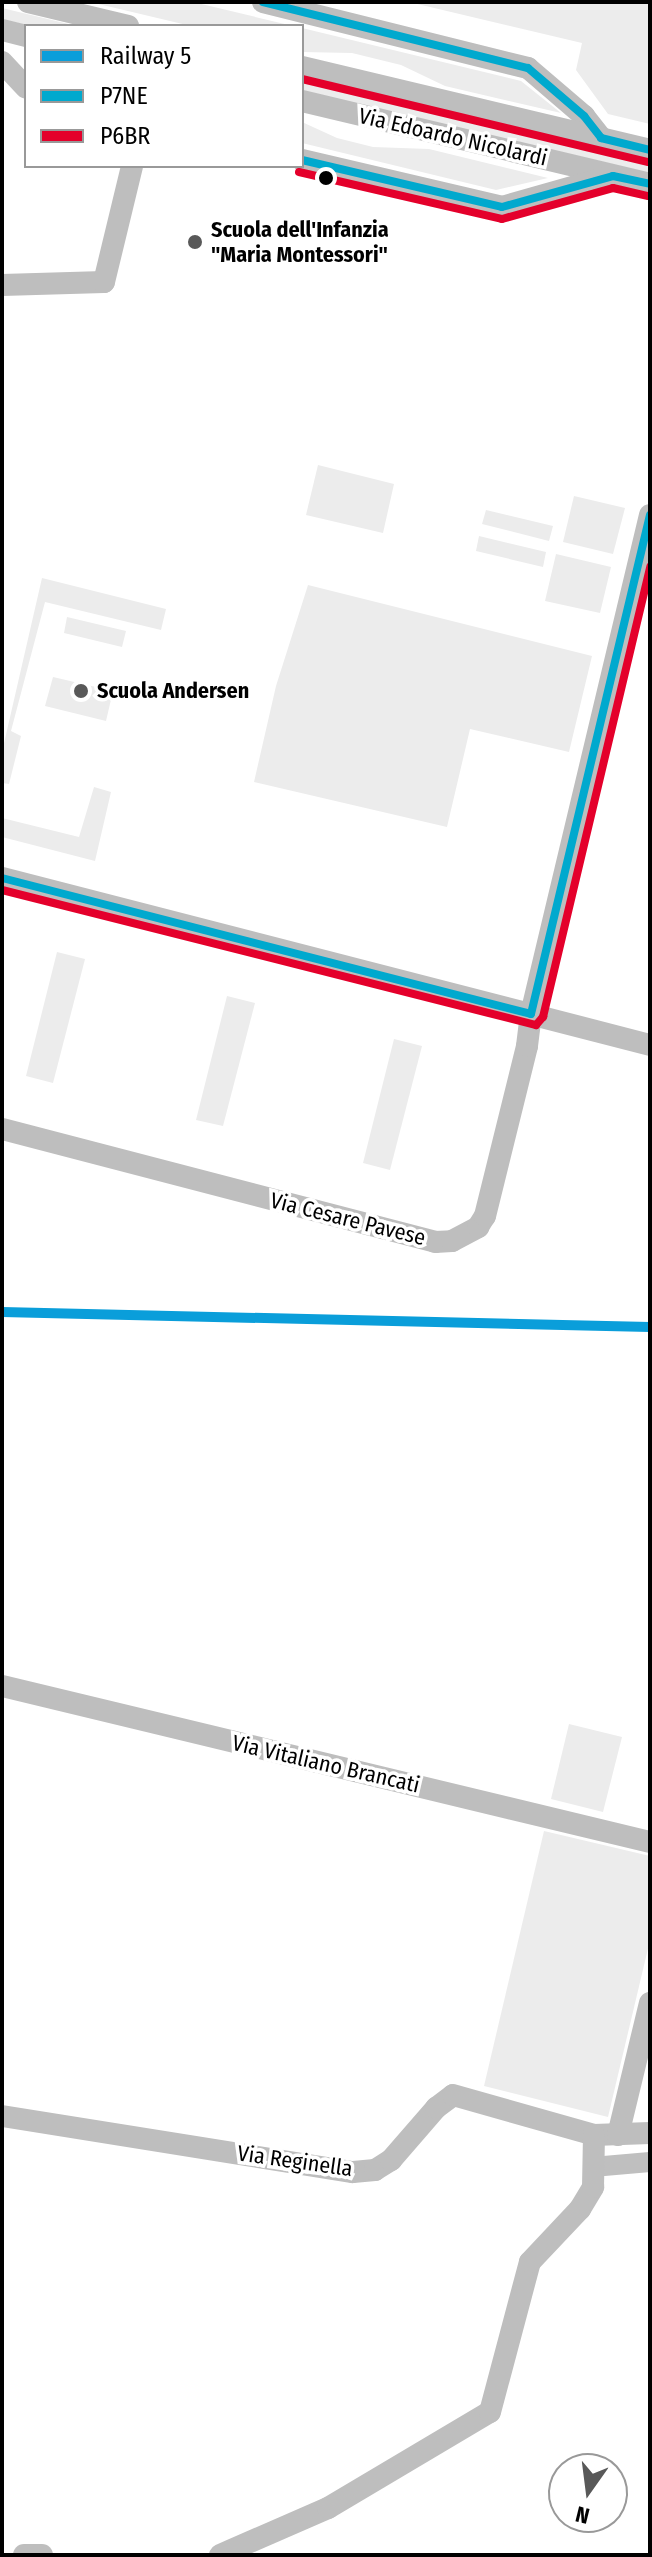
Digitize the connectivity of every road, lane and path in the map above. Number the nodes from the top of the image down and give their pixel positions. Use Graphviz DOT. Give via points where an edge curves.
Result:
graph roads {
  1 [pos="28,2"];
  2 [pos="263,2"];
  3 [pos="120,24"];
  4 [pos="2,30"];
  5 [pos="24,36"];
  6 [pos="2,62"];
  7 [pos="304,67"];
  8 [pos="2,87"];
  9 [pos="24,88"];
  10 [pos="24,90"];
  11 [pos="304,101"];
  12 [pos="601,138"];
  13 [pos="650,150"];
  14 [pos="304,160"];
  15 [pos="132,168"];
  16 [pos="613,176"];
  17 [pos="650,184"];
  18 [pos="2,285"];
  19 [pos="650,515"];
  20 [pos="2,878"];
  21 [pos="531,1014"];
  22 [pos="650,1045"];
  23 [pos="2,1129"];
  24 [pos="2,1686"];
  25 [pos="650,1842"];
  26 [pos="650,2003"];
  27 [pos="2,2116"];
  28 [pos="650,2133"];
  29 [pos="618,2135"];
  30 [pos="594,2143"];
  31 [pos="24,2555"];
  32 [pos="42,2555"];
  33 [pos="220,2555"];
  1 -- 3 [label="street"];
  2 -- 12 [label="street" via="528,68 584,116"];
  4 -- 5 [label="street"];
  6 -- 9 [label="street"];
  7 -- 12 [label="street, Via Edoardo Nicolardi"];
  8 -- 10 [label="street"];
  11 -- 16 [label="street, Via Edoardo Nicolardi"];
  12 -- 13 [label="street, Via Edoardo Nicolardi"];
  14 -- 16 [label="street" via="502,207"];
  15 -- 18 [label="street" via="104,282"];
  16 -- 17 [label="street, Via Edoardo Nicolardi"];
  19 -- 21 [label="street"];
  20 -- 21 [label="street"];
  21 -- 22 [label="street"];
  21 -- 23 [label="street, Via Cesare Pavese" via="485,1216 468,1235 452,1241 435,1242"];
  24 -- 25 [label="street, Via Vitaliano Brancati"];
  26 -- 29 [label="street"];
  27 -- 30 [label="street, Via Reginella" via="353,2172 375,2170 391,2160 453,2095"];
  28 -- 29 [label="street, Via Reginella"];
  29 -- 30 [label="street, Via Reginella"];
  30 -- 33 [label="street" via="593,2187 580,2209 530,2262 490,2412 328,2508"];
  31 -- 32 [label="street"];
}
